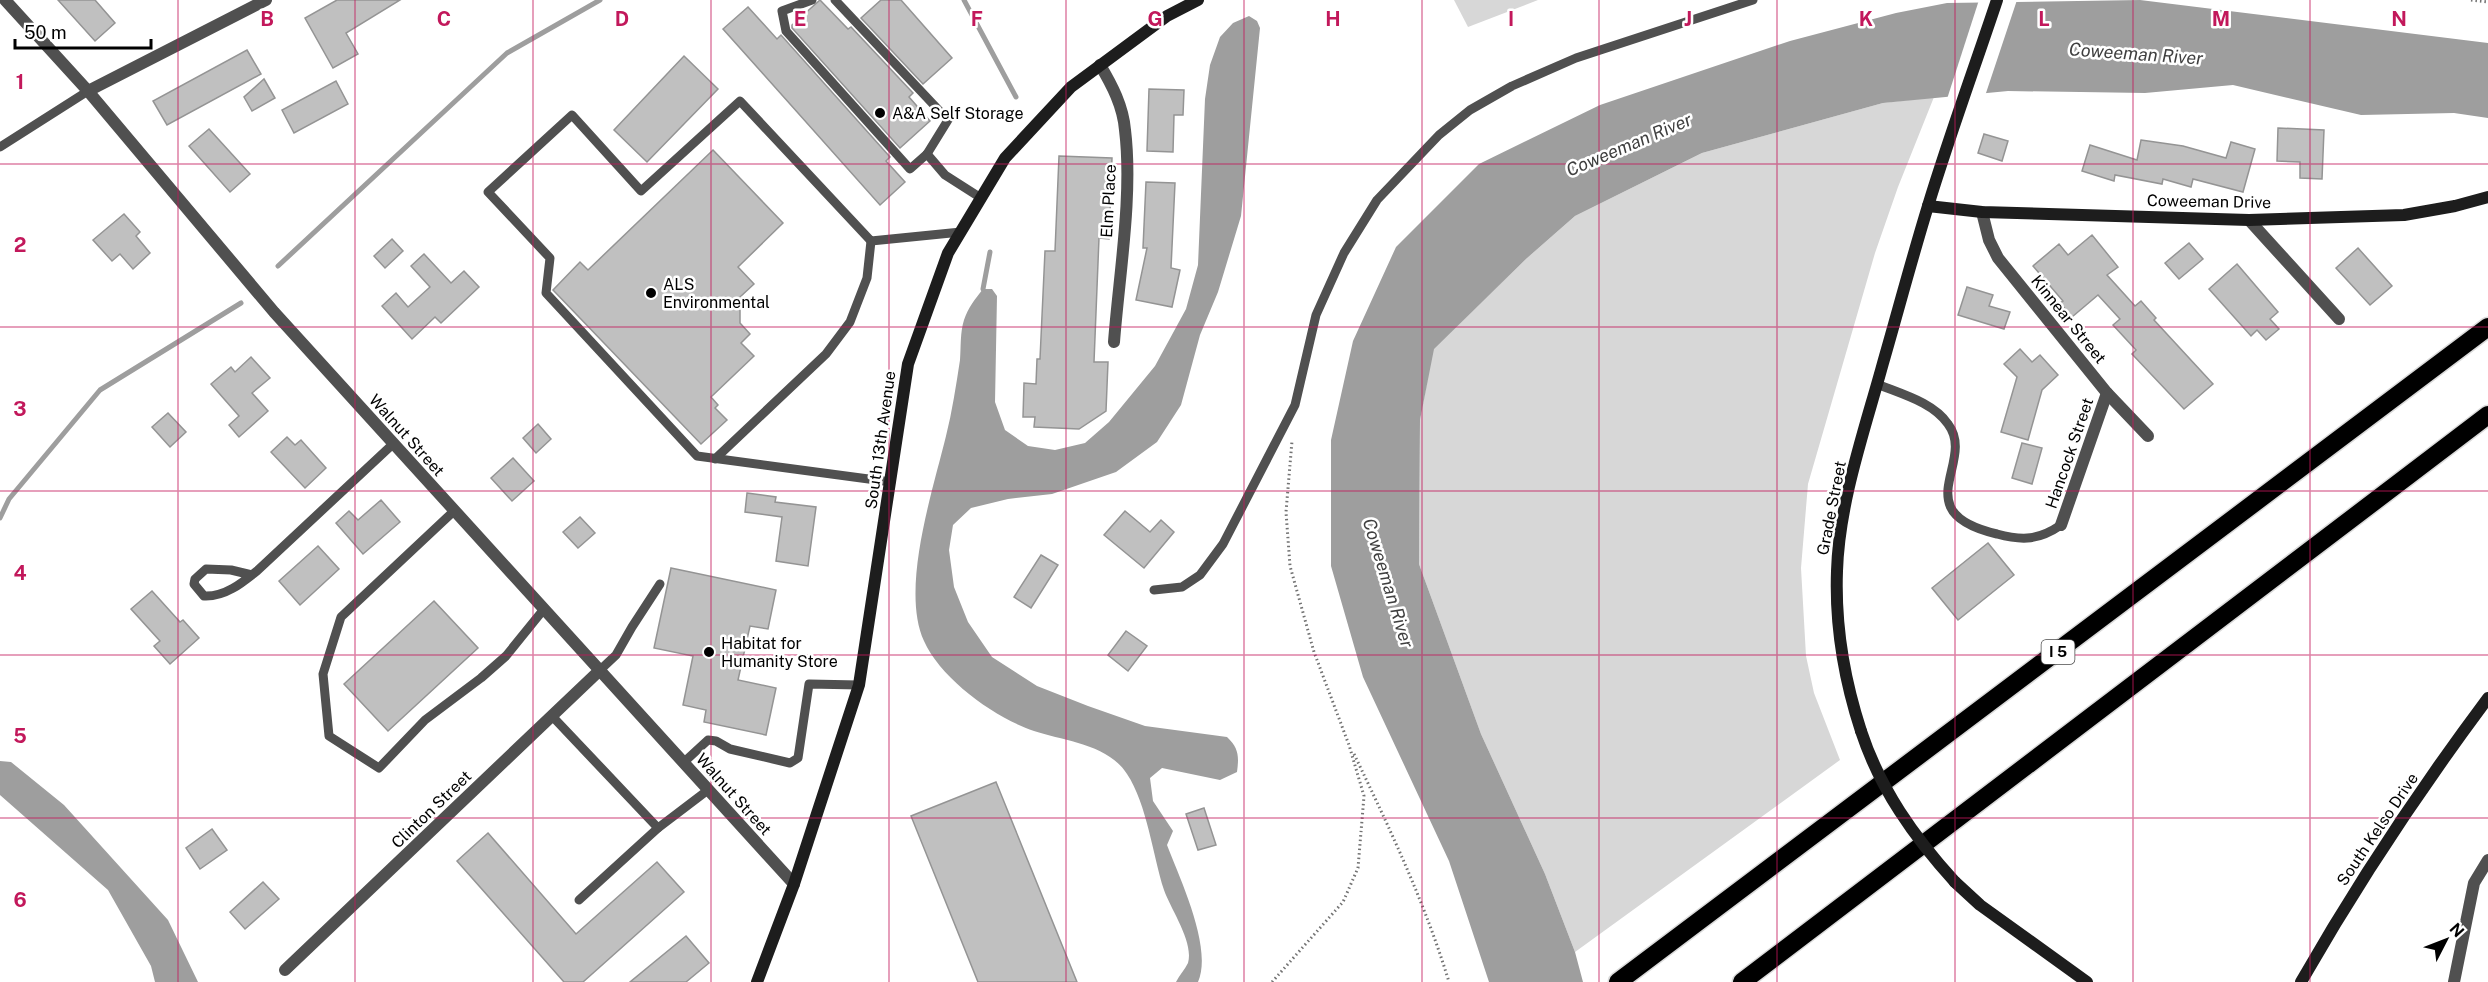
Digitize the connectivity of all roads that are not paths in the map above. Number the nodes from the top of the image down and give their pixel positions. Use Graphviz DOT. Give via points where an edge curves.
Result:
graph roads {
  1 [pos="5,0"];
  2 [pos="266,0"];
  3 [pos="812,0"];
  4 [pos="835,0"];
  5 [pos="1198,0"];
  6 [pos="1753,0"];
  7 [pos="1996,0"];
  8 [pos="1100,65"];
  9 [pos="88,92"];
  10 [pos="0,147"];
  11 [pos="927,153"];
  12 [pos="2488,197"];
  13 [pos="981,198"];
  14 [pos="1928,206"];
  15 [pos="1983,212"];
  16 [pos="2249,220"];
  17 [pos="961,232"];
  18 [pos="871,241"];
  19 [pos="2338,319"];
  20 [pos="2488,327"];
  21 [pos="1114,342"];
  22 [pos="1877,384"];
  23 [pos="2107,393"];
  24 [pos="2488,415"];
  25 [pos="2148,436"];
  26 [pos="393,444"];
  27 [pos="715,459"];
  28 [pos="891,482"];
  29 [pos="454,511"];
  30 [pos="2061,525"];
  31 [pos="252,575"];
  32 [pos="660,584"];
  33 [pos="1154,590"];
  34 [pos="543,609"];
  35 [pos="599,671"];
  36 [pos="859,685"];
  37 [pos="2488,698"];
  38 [pos="552,716"];
  39 [pos="683,763"];
  40 [pos="708,790"];
  41 [pos="658,828"];
  42 [pos="2488,860"];
  43 [pos="794,884"];
  44 [pos="579,900"];
  45 [pos="285,970"];
  46 [pos="1622,979"];
  47 [pos="757,982"];
  48 [pos="1742,982"];
  49 [pos="2087,982"];
  50 [pos="2301,982"];
  51 [pos="2454,982"];
  1 -- 9 [label="street, Walnut Street"];
  2 -- 9 [label="street"];
  3 -- 11 [label="lane" via="782,11 786,31 910,169"];
  4 -- 11 [label="lane" via="948,120"];
  5 -- 8 [label="main road, South 13th Avenue" via="1167,16"];
  6 -- 33 [label="lane" via="1576,58 1470,110 1438,135 1377,200 1344,253 1316,315 1295,405 1223,544 1200,575 1182,587"];
  7 -- 14 [label="main road, Grade Street"];
  8 -- 13 [label="main road, South 13th Avenue" via="1071,87 1005,158"];
  8 -- 21 [label="street, Elm Place" via="1115,91 1125,128 1127,179"];
  9 -- 10 [label="lane"];
  9 -- 26 [label="street, Walnut Street" via="274,312"];
  11 -- 13 [label="lane" via="945,175"];
  12 -- 16 [label="main road, Coweeman Drive" via="2404,215"];
  13 -- 17 [label="main road, South 13th Avenue"];
  14 -- 15 [label="main road, Coweeman Drive"];
  14 -- 22 [label="main road, Grade Street"];
  15 -- 16 [label="main road, Coweeman Drive"];
  15 -- 23 [label="street, Kinnear Street" via="1998,258"];
  16 -- 19 [label="street"];
  17 -- 18 [label="lane"];
  17 -- 28 [label="main road, South 13th Avenue" via="948,253 908,364"];
  18 -- 27 [label="lane" via="867,278 850,322 826,354"];
  18 -- 27 [label="lane" via="740,101 641,191 572,115 488,192 550,258 546,293 697,456"];
  20 -- 46 [label="highway, I 5"];
  22 -- 30 [label="lane" via="1917,400 1948,423 1955,444 1948,488 1950,510 1960,520 1991,533 2030,539"];
  22 -- 49 [label="main road, Grade Street, bridge" via="1847,499 1837,571 1846,682 1861,731 1878,775 1900,814 1955,882 1980,905"];
  23 -- 25 [label="street, Kinnear Street"];
  23 -- 30 [label="street, Hancock Street"];
  24 -- 48 [label="highway"];
  26 -- 29 [label="street, Walnut Street"];
  26 -- 31 [label="lane"];
  27 -- 28 [label="lane"];
  28 -- 36 [label="main road, South 13th Avenue"];
  29 -- 34 [label="street, Walnut Street"];
  29 -- 34 [label="lane" via="341,616 323,674 329,736 380,768 425,720 506,656"];
  31 -- 31 [label="lane" via="212,597 204,596 194,584 206,569"];
  32 -- 35 [label="lane" via="616,655"];
  34 -- 35 [label="street, Walnut Street"];
  35 -- 38 [label="street, Clinton Street"];
  35 -- 39 [label="street, Walnut Street"];
  36 -- 39 [label="lane" via="809,684 798,758 790,763 708,740"];
  36 -- 43 [label="main road, South 13th Avenue"];
  37 -- 50 [label="main road, South Kelso Drive" via="2336,920"];
  38 -- 41 [label="lane"];
  38 -- 45 [label="street, Clinton Street"];
  39 -- 40 [label="street, Walnut Street"];
  40 -- 41 [label="lane"];
  40 -- 43 [label="street, Walnut Street"];
  41 -- 44 [label="lane"];
  42 -- 51 [label="street" via="2474,883"];
  43 -- 47 [label="main road, South 13th Avenue"];
}
